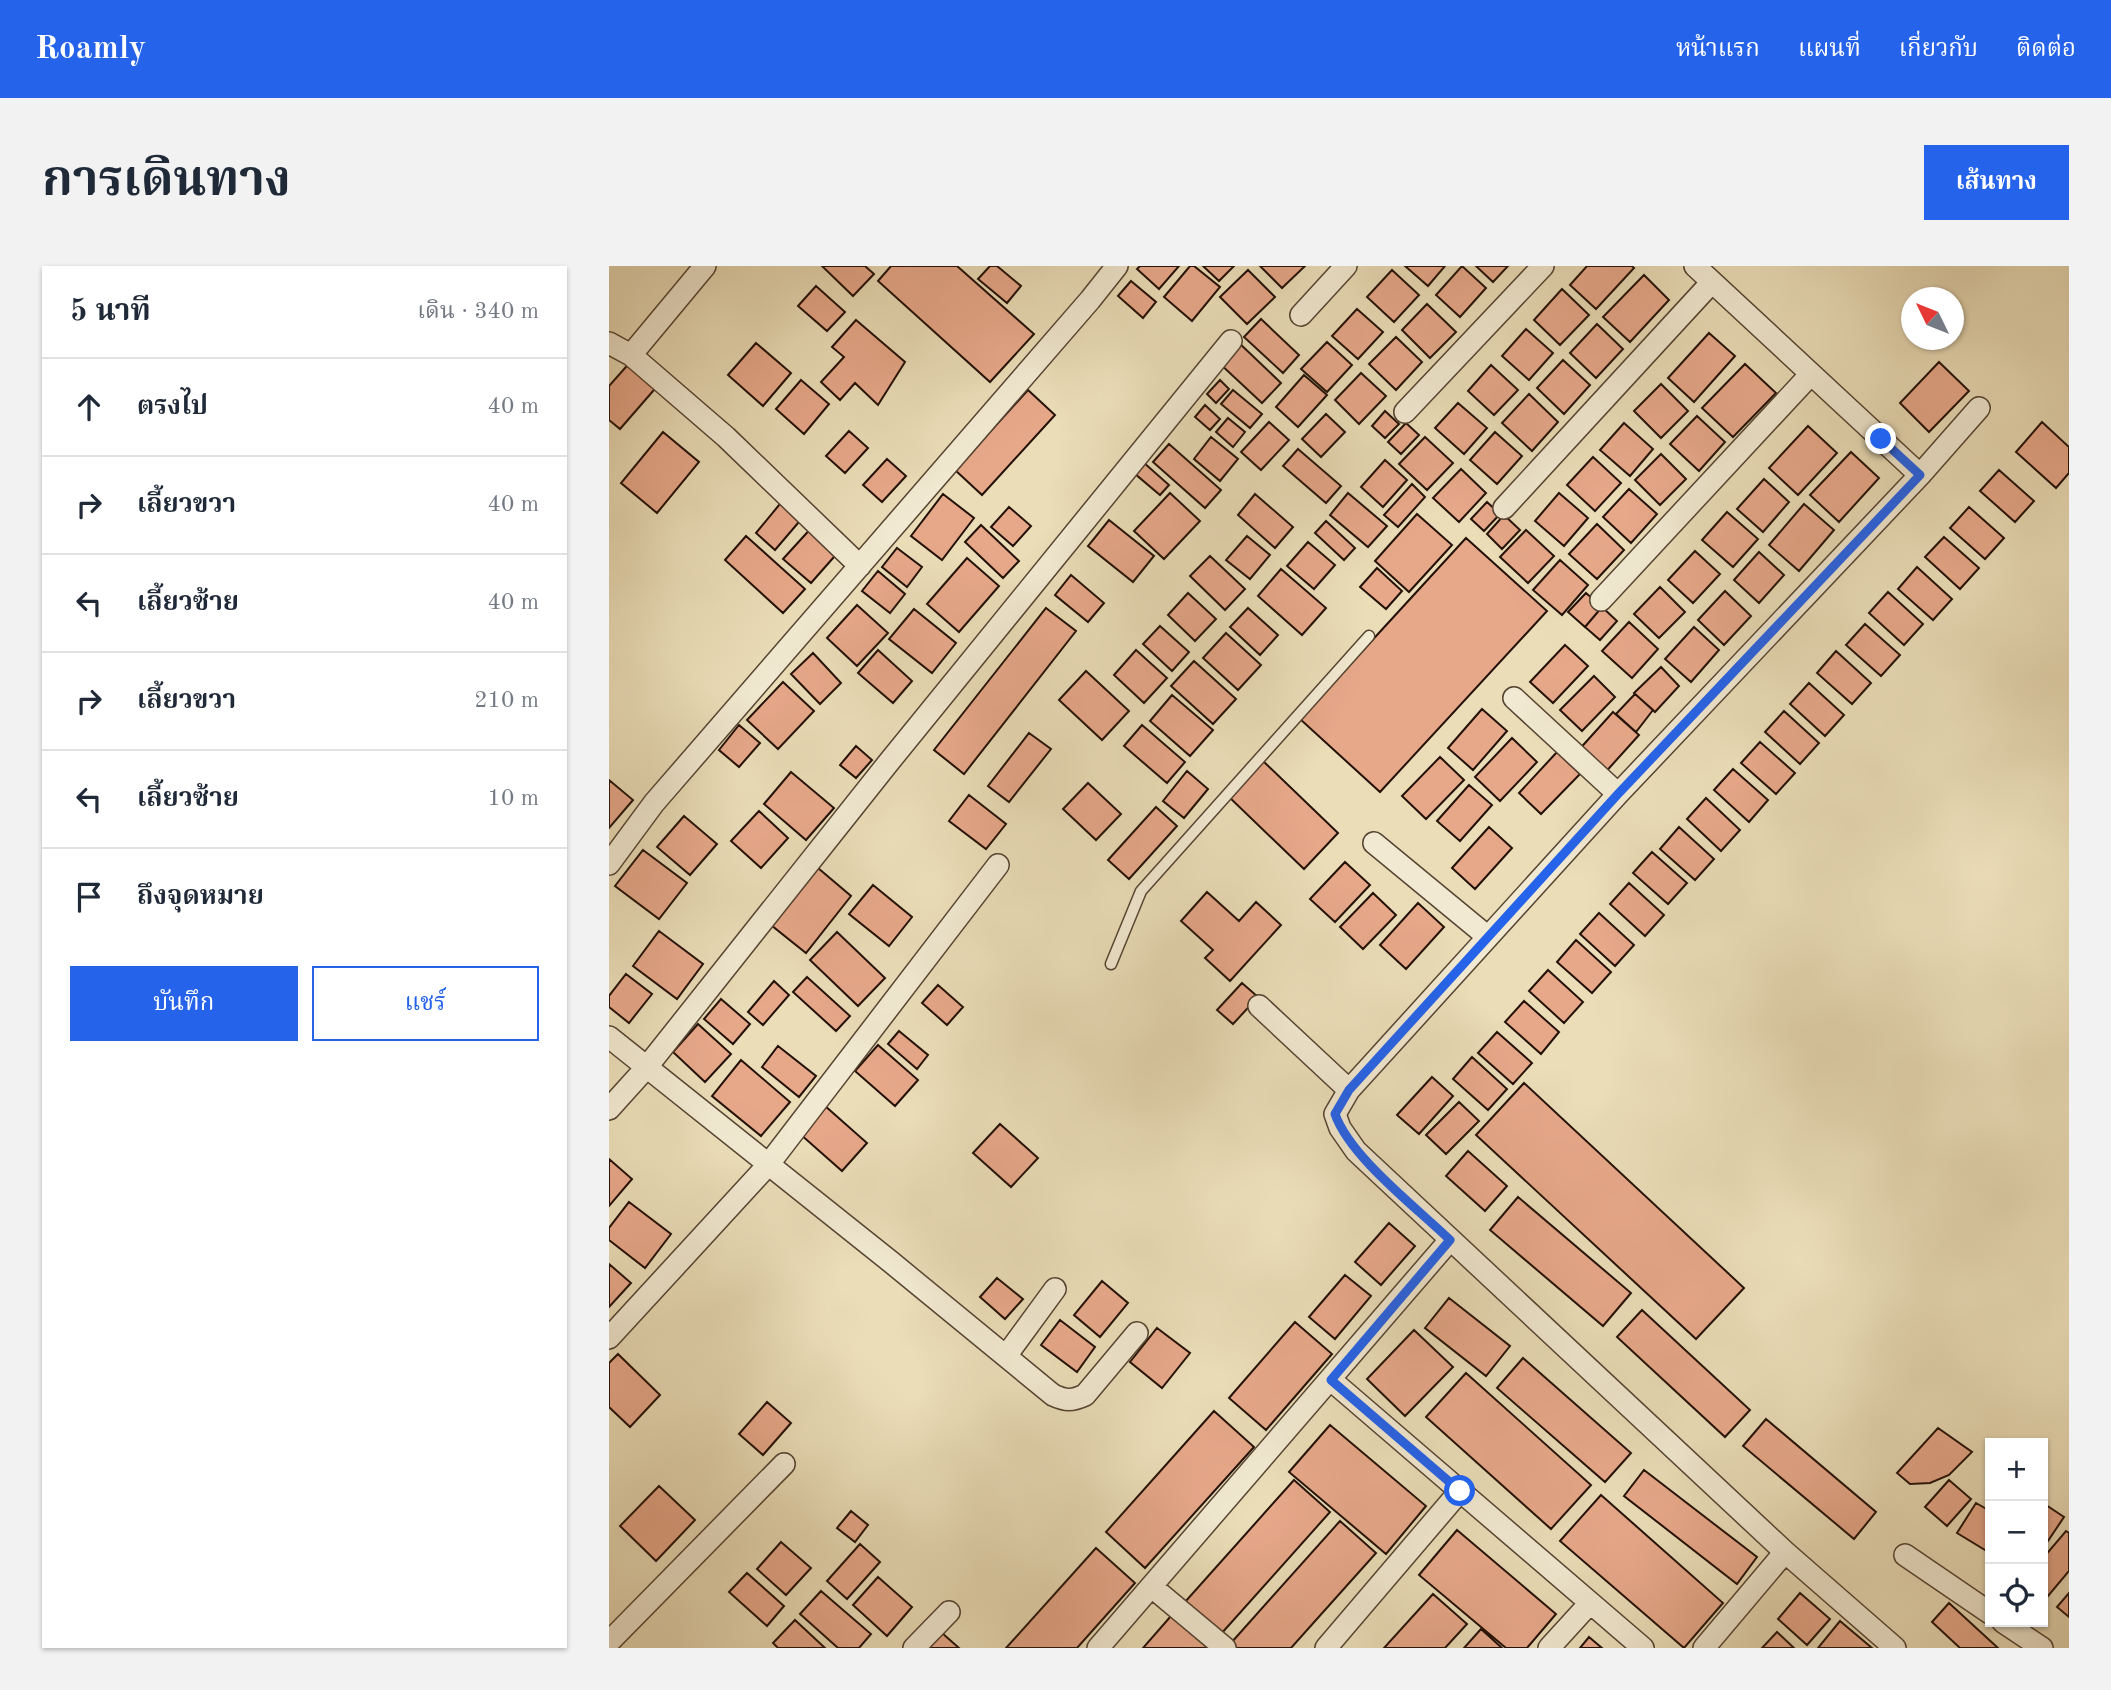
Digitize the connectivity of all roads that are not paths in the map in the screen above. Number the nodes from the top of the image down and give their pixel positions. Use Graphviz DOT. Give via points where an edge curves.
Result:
graph roads {
  1 [pos="705,266"];
  2 [pos="1117,266"];
  3 [pos="1346,266"];
  4 [pos="1543,266"];
  5 [pos="1695,266"];
  6 [pos="1713,282"];
  7 [pos="1301,315"];
  8 [pos="1231,341"];
  9 [pos="609,343"];
  10 [pos="631,355"];
  11 [pos="1811,374"];
  12 [pos="1979,408"];
  13 [pos="1405,412"];
  14 [pos="1920,475"];
  15 [pos="1504,508"];
  16 [pos="860,566"];
  17 [pos="1601,600"];
  18 [pos="1369,636"];
  19 [pos="1514,698"];
  20 [pos="1618,794"];
  21 [pos="1374,843"];
  22 [pos="609,864"];
  23 [pos="998,864"];
  24 [pos="1488,937"];
  25 [pos="1111,964"];
  26 [pos="1259,1006"];
  27 [pos="609,1037"];
  28 [pos="646,1068"];
  29 [pos="1349,1090"];
  30 [pos="609,1109"];
  31 [pos="768,1165"];
  32 [pos="1450,1240"];
  33 [pos="1055,1289"];
  34 [pos="1137,1333"];
  35 [pos="609,1338"];
  36 [pos="1006,1356"];
  37 [pos="1331,1380"];
  38 [pos="784,1464"];
  39 [pos="1460,1491"];
  40 [pos="1785,1552"];
  41 [pos="1905,1555"];
  42 [pos="1152,1587"];
  43 [pos="1590,1603"];
  44 [pos="1985,1610"];
  45 [pos="949,1612"];
  46 [pos="2010,1627"];
  47 [pos="609,1642"];
  48 [pos="914,1648"];
  49 [pos="1098,1648"];
  50 [pos="1225,1648"];
  51 [pos="1326,1648"];
  52 [pos="1549,1648"];
  53 [pos="1643,1648"];
  54 [pos="1704,1648"];
  55 [pos="1895,1648"];
  56 [pos="2042,1648"];
  1 -- 10 [label="street"];
  2 -- 16 [label="street"];
  3 -- 7 [label="street"];
  4 -- 13 [label="street"];
  5 -- 6 [label="street"];
  6 -- 11 [label="street"];
  6 -- 15 [label="street"];
  8 -- 28 [label="street"];
  9 -- 10 [label="street"];
  10 -- 16 [label="street" via="726,437"];
  11 -- 14 [label="street"];
  11 -- 17 [label="street"];
  12 -- 14 [label="street"];
  14 -- 20 [label="street"];
  16 -- 22 [label="street" via="654,803"];
  18 -- 25 [label="lane" via="1141,891"];
  19 -- 20 [label="street"];
  20 -- 24 [label="street"];
  21 -- 24 [label="street"];
  23 -- 31 [label="street"];
  24 -- 29 [label="street"];
  26 -- 29 [label="street"];
  27 -- 28 [label="street"];
  28 -- 30 [label="street"];
  28 -- 31 [label="street"];
  29 -- 32 [label="street" via="1335,1114 1340,1128 1356,1151"];
  31 -- 35 [label="street"];
  31 -- 36 [label="street"];
  32 -- 37 [label="street"];
  32 -- 40 [label="street"];
  33 -- 36 [label="street"];
  34 -- 36 [label="street" via="1094,1387 1074,1400 1053,1395"];
  37 -- 39 [label="street"];
  37 -- 42 [label="street"];
  38 -- 47 [label="street"];
  39 -- 43 [label="street"];
  39 -- 51 [label="street"];
  40 -- 54 [label="street"];
  40 -- 55 [label="street"];
  41 -- 44 [label="street"];
  42 -- 49 [label="street"];
  42 -- 50 [label="street"];
  43 -- 52 [label="street"];
  43 -- 53 [label="street"];
  45 -- 48 [label="street"];
  46 -- 56 [label="street"];
}
